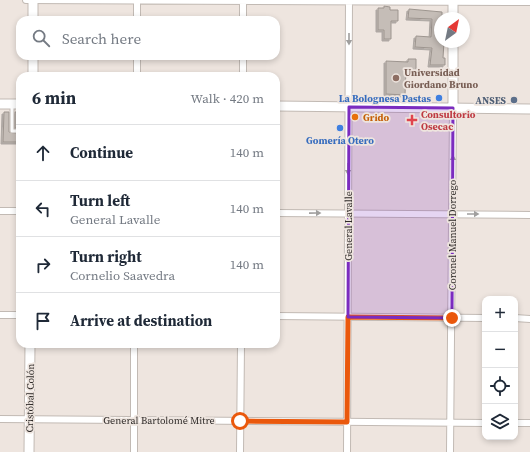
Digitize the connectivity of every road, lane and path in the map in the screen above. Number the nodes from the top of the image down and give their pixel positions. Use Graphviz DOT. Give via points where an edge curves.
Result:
graph roads {
  1 [pos="26,0"];
  2 [pos="33,0"];
  3 [pos="137,0"];
  4 [pos="243,0"];
  5 [pos="349,1"];
  6 [pos="453,1"];
  7 [pos="530,2"];
  8 [pos="453,12"];
  9 [pos="33,16"];
  10 [pos="137,16"];
  11 [pos="243,16"];
  12 [pos="453,48"];
  13 [pos="33,60"];
  14 [pos="137,60"];
  15 [pos="243,60"];
  16 [pos="33,72"];
  17 [pos="137,72"];
  18 [pos="243,72"];
  19 [pos="0,104"];
  20 [pos="16,104"];
  21 [pos="280,106"];
  22 [pos="349,107"];
  23 [pos="453,108"];
  24 [pos="530,109"];
  25 [pos="16,132"];
  26 [pos="0,211"];
  27 [pos="16,211"];
  28 [pos="348,212"];
  29 [pos="280,213"];
  30 [pos="452,214"];
  31 [pos="530,214"];
  32 [pos="0,315"];
  33 [pos="16,315"];
  34 [pos="280,316"];
  35 [pos="348,317"];
  36 [pos="452,318"];
  37 [pos="482,318"];
  38 [pos="518,318"];
  39 [pos="530,318"];
  40 [pos="30,348"];
  41 [pos="134,348"];
  42 [pos="241,348"];
  43 [pos="0,419"];
  44 [pos="29,419"];
  45 [pos="135,420"];
  46 [pos="240,421"];
  47 [pos="347,422"];
  48 [pos="451,422"];
  49 [pos="482,422"];
  50 [pos="518,423"];
  51 [pos="530,423"];
  52 [pos="29,452"];
  53 [pos="134,452"];
  54 [pos="240,452"];
  55 [pos="347,452"];
  56 [pos="450,452"];
  1 -- 2 [label="street"];
  2 -- 3 [label="street"];
  2 -- 9 [label="main road"];
  3 -- 4 [label="street"];
  3 -- 10 [label="street"];
  4 -- 5 [label="street"];
  4 -- 11 [label="street"];
  5 -- 6 [label="street"];
  5 -- 22 [label="street, General Lavalle, one-way"];
  6 -- 7 [label="street"];
  6 -- 8 [label="main road"];
  12 -- 23 [label="main road, Coronel Manuel Dorrego"];
  13 -- 16 [label="main road"];
  14 -- 17 [label="street"];
  15 -- 18 [label="street"];
  19 -- 20 [label="main road"];
  20 -- 25 [label="lane" via="12,131"];
  21 -- 22 [label="main road"];
  22 -- 23 [label="main road"];
  22 -- 28 [label="street, General Lavalle, one-way"];
  23 -- 24 [label="main road"];
  30 -- 23 [label="street, Coronel Manuel Dorrego, one-way"];
  26 -- 27 [label="street"];
  29 -- 28 [label="street, one-way"];
  28 -- 30 [label="street"];
  28 -- 35 [label="street, General Lavalle"];
  30 -- 31 [label="street, one-way"];
  30 -- 36 [label="street, Coronel Manuel Dorrego"];
  32 -- 33 [label="street"];
  34 -- 35 [label="street"];
  35 -- 36 [label="street"];
  35 -- 47 [label="street, General Lavalle"];
  36 -- 37 [label="street"];
  36 -- 48 [label="street, Coronel Manuel Dorrego"];
  38 -- 39 [label="street"];
  40 -- 44 [label="main road, Cristóbal Colón"];
  41 -- 45 [label="street"];
  42 -- 46 [label="street"];
  43 -- 44 [label="street, General Bartolomé Mitre"];
  44 -- 45 [label="street, General Bartolomé Mitre"];
  44 -- 52 [label="main road, Cristóbal Colón"];
  45 -- 46 [label="street, General Bartolomé Mitre"];
  45 -- 53 [label="street"];
  46 -- 47 [label="street, General Bartolomé Mitre"];
  46 -- 54 [label="street"];
  47 -- 48 [label="street, General Bartolomé Mitre"];
  47 -- 55 [label="street, General Lavalle"];
  48 -- 49 [label="street, General Bartolomé Mitre"];
  48 -- 56 [label="street, Coronel Manuel Dorrego"];
  50 -- 51 [label="street"];
}
